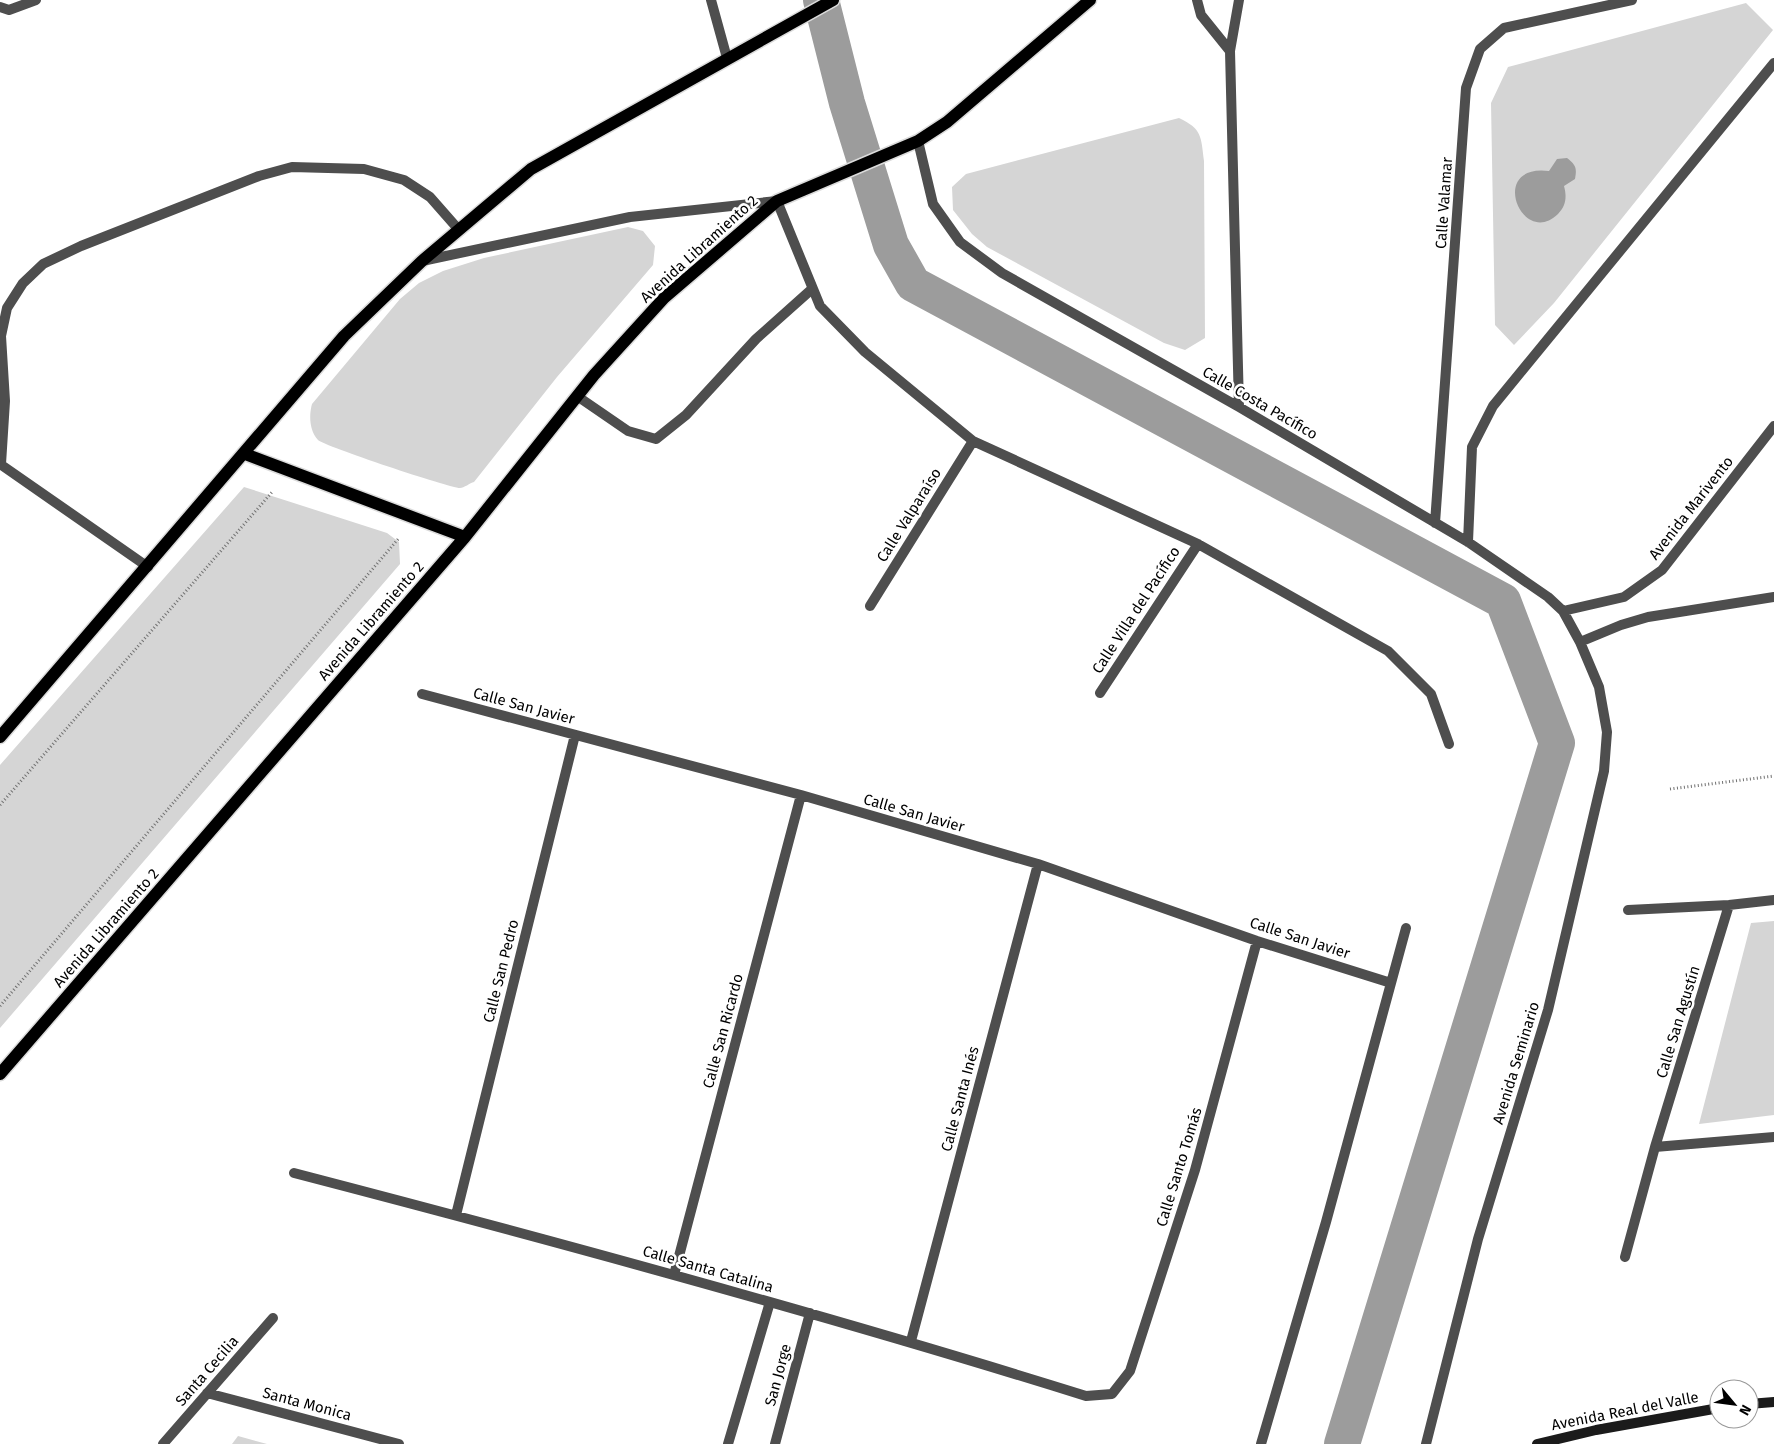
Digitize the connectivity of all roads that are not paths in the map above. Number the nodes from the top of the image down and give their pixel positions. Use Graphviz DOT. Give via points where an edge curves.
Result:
graph roads {
  1 [pos="36,0"];
  2 [pos="711,0"];
  3 [pos="833,0"];
  4 [pos="1090,0"];
  5 [pos="1197,0"];
  6 [pos="1239,0"];
  7 [pos="1632,0"];
  8 [pos="0,8"];
  9 [pos="1230,52"];
  10 [pos="727,58"];
  11 [pos="1774,62"];
  12 [pos="918,141"];
  13 [pos="777,201"];
  14 [pos="459,230"];
  15 [pos="422,261"];
  16 [pos="812,289"];
  17 [pos="577,396"];
  18 [pos="1239,407"];
  19 [pos="1774,426"];
  20 [pos="973,440"];
  21 [pos="245,454"];
  22 [pos="0,464"];
  23 [pos="1435,523"];
  24 [pos="465,537"];
  25 [pos="1468,542"];
  26 [pos="1198,544"];
  27 [pos="148,567"];
  28 [pos="1774,597"];
  29 [pos="870,606"];
  30 [pos="1563,611"];
  31 [pos="1580,642"];
  32 [pos="1599,687"];
  33 [pos="1100,693"];
  34 [pos="422,694"];
  35 [pos="575,735"];
  36 [pos="0,736"];
  37 [pos="1449,744"];
  38 [pos="801,796"];
  39 [pos="1038,864"];
  40 [pos="1774,900"];
  41 [pos="1729,905"];
  42 [pos="1628,910"];
  43 [pos="1406,928"];
  44 [pos="1257,941"];
  45 [pos="1391,983"];
  46 [pos="0,1074"];
  47 [pos="1774,1138"];
  48 [pos="1655,1147"];
  49 [pos="294,1173"];
  50 [pos="456,1215"];
  51 [pos="1625,1257"];
  52 [pos="674,1275"];
  53 [pos="770,1302"];
  54 [pos="810,1313"];
  55 [pos="273,1318"];
  56 [pos="911,1341"];
  57 [pos="207,1393"];
  58 [pos="1112,1394"];
  59 [pos="1774,1402"];
  60 [pos="1759,1403"];
  61 [pos="1709,1410"];
  62 [pos="163,1444"];
  63 [pos="399,1444"];
  64 [pos="728,1444"];
  65 [pos="775,1444"];
  66 [pos="1261,1444"];
  67 [pos="1426,1444"];
  68 [pos="1537,1444"];
  1 -- 8 [label="street" via="9,10"];
  2 -- 10 [label="street"];
  3 -- 10 [label="main road"];
  4 -- 12 [label="main road, Avenida Libramiento 2" via="947,122"];
  5 -- 9 [label="street" via="1201,15"];
  6 -- 9 [label="street"];
  7 -- 23 [label="street, Calle Valamar" via="1504,28 1480,49 1466,88"];
  9 -- 18 [label="street"];
  10 -- 14 [label="main road" via="531,169"];
  11 -- 25 [label="street" via="1493,406 1472,447"];
  12 -- 13 [label="main road, Avenida Libramiento 2"];
  12 -- 18 [label="street, Calle Costa Pacífico" via="933,204 960,242 1002,273"];
  13 -- 15 [label="street" via="630,216"];
  13 -- 16 [label="street"];
  13 -- 17 [label="main road, Avenida Libramiento 2" via="664,298"];
  14 -- 15 [label="main road"];
  14 -- 22 [label="street" via="430,197 404,180 364,169 292,167 259,176 43,264 23,283 7,308 1,336 5,401"];
  15 -- 21 [label="main road" via="344,336"];
  16 -- 17 [label="street" via="756,339 686,415 656,439 628,431"];
  16 -- 20 [label="street" via="820,306 865,352"];
  17 -- 24 [label="main road, Avenida Libramiento 2"];
  18 -- 23 [label="street, Calle Costa Pacífico"];
  19 -- 30 [label="street, Avenida Marivento" via="1662,570 1624,596"];
  20 -- 26 [label="street"];
  20 -- 29 [label="street, Calle Valparaíso"];
  21 -- 24 [label="main road"];
  21 -- 27 [label="main road"];
  22 -- 27 [label="street"];
  23 -- 25 [label="street, Calle Costa Pacífico"];
  24 -- 46 [label="main road, Avenida Libramiento 2"];
  25 -- 30 [label="street, Calle Costa Pacífico" via="1548,597"];
  26 -- 33 [label="street, Calle Villa del Pacífico"];
  26 -- 37 [label="street" via="1388,651 1431,694"];
  27 -- 36 [label="main road"];
  28 -- 31 [label="street" via="1648,617"];
  30 -- 31 [label="street, Calle Costa Pacífico"];
  31 -- 32 [label="street, Calle Costa Pacífico"];
  32 -- 67 [label="street, Avenida Seminario" via="1607,732 1604,771 1548,1010 1478,1239"];
  34 -- 35 [label="street, Calle San Javier"];
  35 -- 38 [label="street, Calle San Javier"];
  35 -- 50 [label="street, Calle San Pedro"];
  38 -- 39 [label="street, Calle San Javier"];
  38 -- 52 [label="street, Calle San Ricardo"];
  39 -- 44 [label="street, Calle San Javier"];
  39 -- 56 [label="street, Calle Santa Inés"];
  40 -- 41 [label="street"];
  41 -- 42 [label="street"];
  41 -- 48 [label="street, Calle San Agustín"];
  43 -- 45 [label="street"];
  44 -- 45 [label="street, Calle San Javier"];
  44 -- 58 [label="street, Calle Santo Tomás" via="1196,1170 1130,1371"];
  45 -- 66 [label="street"];
  47 -- 48 [label="street"];
  48 -- 51 [label="street, Calle San Agustín"];
  49 -- 50 [label="street, Calle Santa Catalina"];
  50 -- 52 [label="street, Calle Santa Catalina"];
  52 -- 53 [label="street, Calle Santa Catalina"];
  53 -- 54 [label="street, Calle Santa Catalina"];
  53 -- 64 [label="street"];
  54 -- 56 [label="street, Calle Santa Catalina"];
  54 -- 65 [label="street, San Jorge"];
  55 -- 57 [label="street, Santa Cecilia"];
  56 -- 58 [label="street, Calle Santa Catalina" via="1086,1396"];
  57 -- 62 [label="street, Santa Cecilia"];
  57 -- 63 [label="street, Santa Monica"];
  59 -- 60 [label="street"];
  61 -- 68 [label="street, Avenida Real del Valle"];
}
